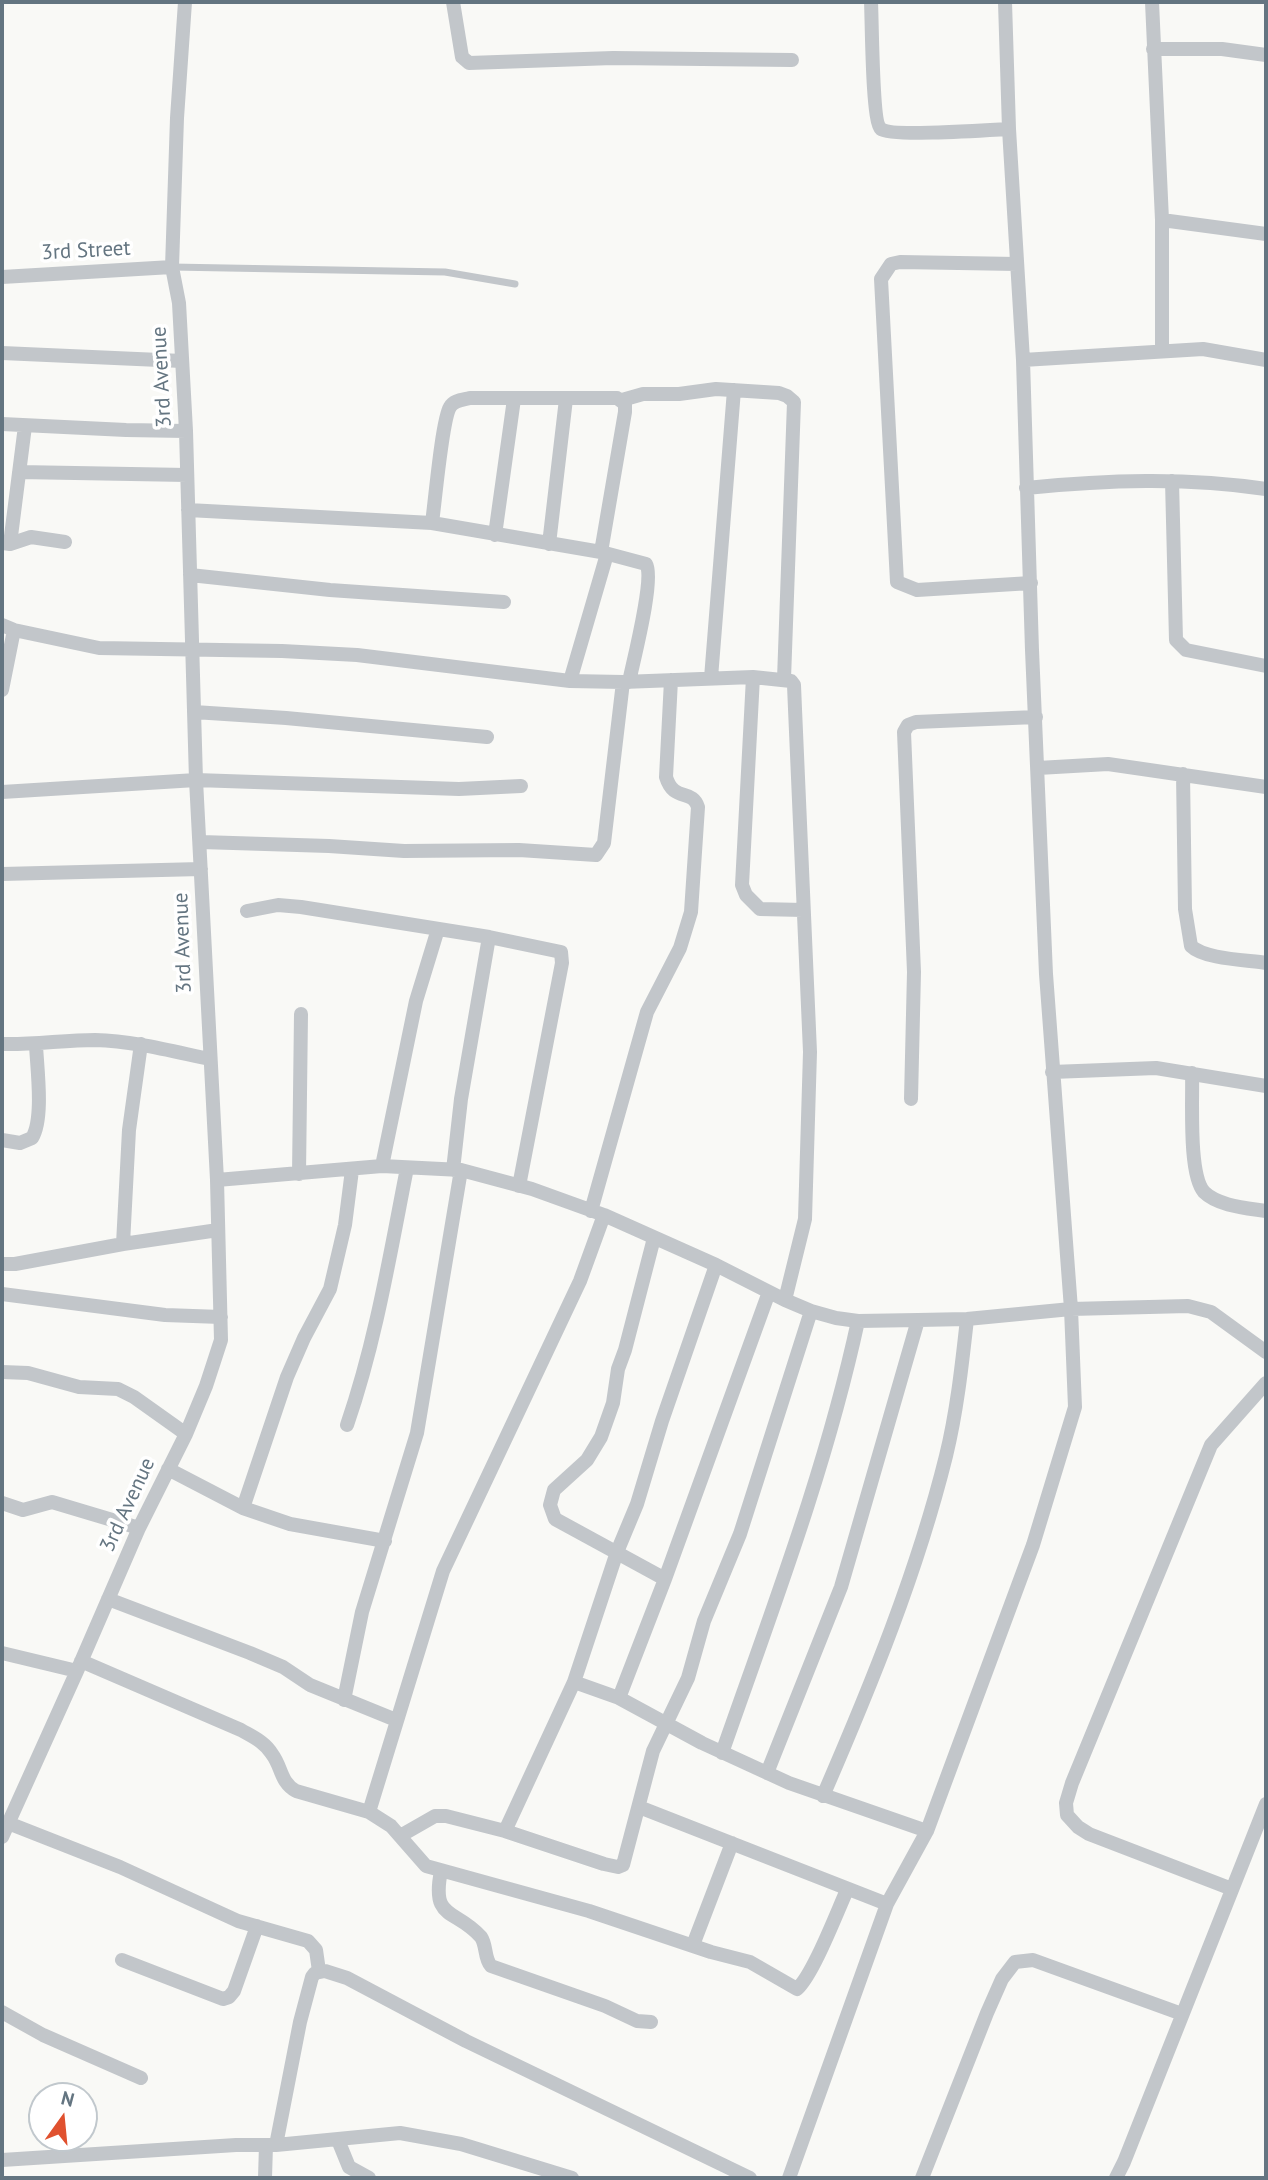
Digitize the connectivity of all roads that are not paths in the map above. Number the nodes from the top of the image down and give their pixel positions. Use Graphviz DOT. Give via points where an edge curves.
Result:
graph roads {
  1 [pos="185,2"];
  2 [pos="453,2"];
  3 [pos="871,2"];
  4 [pos="1005,2"];
  5 [pos="1152,2"];
  6 [pos="1153,49"];
  7 [pos="1266,55"];
  8 [pos="792,60"];
  9 [pos="1009,130"];
  10 [pos="1162,220"];
  11 [pos="1266,234"];
  12 [pos="1017,264"];
  13 [pos="173,267"];
  14 [pos="2,277"];
  15 [pos="515,284"];
  16 [pos="1162,350"];
  17 [pos="2,353"];
  18 [pos="1023,359"];
  19 [pos="1266,360"];
  20 [pos="182,361"];
  21 [pos="734,390"];
  22 [pos="514,399"];
  23 [pos="566,399"];
  24 [pos="622,400"];
  25 [pos="2,424"];
  26 [pos="25,426"];
  27 [pos="186,430"];
  28 [pos="19,472"];
  29 [pos="187,475"];
  30 [pos="1172,481"];
  31 [pos="1026,488"];
  32 [pos="1266,489"];
  33 [pos="188,510"];
  34 [pos="432,523"];
  35 [pos="495,534"];
  36 [pos="65,542"];
  37 [pos="6,543"];
  38 [pos="549,544"];
  39 [pos="604,553"];
  40 [pos="190,575"];
  41 [pos="1031,583"];
  42 [pos="504,602"];
  43 [pos="8,628"];
  44 [pos="191,649"];
  45 [pos="1266,666"];
  46 [pos="753,677"];
  47 [pos="711,678"];
  48 [pos="784,679"];
  49 [pos="671,680"];
  50 [pos="570,681"];
  51 [pos="626,682"];
  52 [pos="2,690"];
  53 [pos="194,712"];
  54 [pos="1036,717"];
  55 [pos="487,737"];
  56 [pos="1038,768"];
  57 [pos="1183,774"];
  58 [pos="196,780"];
  59 [pos="520,786"];
  60 [pos="1266,787"];
  61 [pos="2,792"];
  62 [pos="201,842"];
  63 [pos="201,869"];
  64 [pos="2,874"];
  65 [pos="803,910"];
  66 [pos="247,911"];
  67 [pos="438,929"];
  68 [pos="489,937"];
  69 [pos="1266,963"];
  70 [pos="301,1014"];
  71 [pos="2,1044"];
  72 [pos="141,1044"];
  73 [pos="36,1045"];
  74 [pos="209,1059"];
  75 [pos="1052,1072"];
  76 [pos="1192,1073"];
  77 [pos="1266,1086"];
  78 [pos="911,1099"];
  79 [pos="2,1140"];
  80 [pos="382,1166"];
  81 [pos="407,1168"];
  82 [pos="352,1170"];
  83 [pos="457,1170"];
  84 [pos="299,1174"];
  85 [pos="217,1181"];
  86 [pos="519,1186"];
  87 [pos="1266,1211"];
  88 [pos="597,1213"];
  89 [pos="218,1230"];
  90 [pos="654,1238"];
  91 [pos="122,1244"];
  92 [pos="2,1264"];
  93 [pos="716,1265"];
  94 [pos="769,1292"];
  95 [pos="2,1294"];
  96 [pos="785,1300"];
  97 [pos="1071,1309"];
  98 [pos="811,1311"];
  99 [pos="222,1317"];
  100 [pos="967,1319"];
  101 [pos="918,1320"];
  102 [pos="858,1321"];
  103 [pos="1266,1352"];
  104 [pos="2,1372"];
  105 [pos="1266,1382"];
  106 [pos="347,1425"];
  107 [pos="186,1434"];
  108 [pos="168,1469"];
  109 [pos="2,1503"];
  110 [pos="243,1508"];
  111 [pos="139,1528"];
  112 [pos="385,1541"];
  113 [pos="617,1552"];
  114 [pos="665,1579"];
  115 [pos="108,1599"];
  116 [pos="2,1653"];
  117 [pos="79,1666"];
  118 [pos="574,1682"];
  119 [pos="619,1698"];
  120 [pos="344,1700"];
  121 [pos="396,1720"];
  122 [pos="667,1724"];
  123 [pos="722,1753"];
  124 [pos="766,1773"];
  125 [pos="823,1796"];
  126 [pos="1266,1804"];
  127 [pos="639,1807"];
  128 [pos="369,1812"];
  129 [pos="5,1830"];
  130 [pos="505,1830"];
  131 [pos="927,1831"];
  132 [pos="400,1836"];
  133 [pos="732,1843"];
  134 [pos="441,1871"];
  135 [pos="1232,1889"];
  136 [pos="847,1890"];
  137 [pos="887,1904"];
  138 [pos="257,1926"];
  139 [pos="693,1945"];
  140 [pos="122,1960"];
  141 [pos="319,1971"];
  142 [pos="2,2012"];
  143 [pos="1182,2014"];
  144 [pos="651,2022"];
  145 [pos="141,2078"];
  146 [pos="338,2140"];
  147 [pos="271,2145"];
  148 [pos="2,2160"];
  149 [pos="265,2178"];
  150 [pos="369,2178"];
  151 [pos="572,2178"];
  152 [pos="750,2178"];
  153 [pos="789,2178"];
  154 [pos="922,2178"];
  155 [pos="1115,2178"];
  1 -- 13 [label="street, 3rd Avenue"];
  2 -- 8 [label="street" via="462,57 469,63 613,58"];
  3 -- 9 [label="street" via="880,129"];
  4 -- 9 [label="street"];
  5 -- 6 [label="street"];
  6 -- 7 [label="street" via="1222,49"];
  6 -- 10 [label="street"];
  9 -- 12 [label="street"];
  10 -- 11 [label="street"];
  10 -- 16 [label="street"];
  12 -- 18 [label="street"];
  12 -- 41 [label="street" via="900,262 891,264 881,279 897,582 917,590"];
  13 -- 14 [label="street, 3rd Street"];
  13 -- 15 [label="lane" via="445,272"];
  13 -- 20 [label="street, 3rd Avenue"];
  16 -- 18 [label="street"];
  16 -- 19 [label="street" via="1203,349"];
  17 -- 20 [label="street"];
  18 -- 31 [label="street"];
  20 -- 27 [label="street, 3rd Avenue"];
  21 -- 24 [label="street" via="643,394"];
  21 -- 47 [label="street"];
  21 -- 48 [label="street" via="788,396 794,402"];
  22 -- 23 [label="street"];
  22 -- 34 [label="street" via="470,398 449,407"];
  22 -- 35 [label="street"];
  23 -- 24 [label="street"];
  23 -- 38 [label="street"];
  24 -- 39 [label="street" via="624,423"];
  25 -- 26 [label="street"];
  26 -- 27 [label="street"];
  26 -- 28 [label="street"];
  27 -- 29 [label="street, 3rd Avenue"];
  28 -- 29 [label="street"];
  28 -- 37 [label="street"];
  29 -- 33 [label="street, 3rd Avenue"];
  30 -- 31 [label="street" via="1094,481"];
  30 -- 32 [label="street"];
  30 -- 45 [label="street" via="1176,640 1186,650"];
  31 -- 41 [label="street"];
  33 -- 34 [label="street"];
  33 -- 40 [label="street, 3rd Avenue"];
  34 -- 35 [label="street"];
  35 -- 38 [label="street"];
  36 -- 37 [label="street" via="31,537"];
  38 -- 39 [label="street"];
  39 -- 50 [label="street"];
  39 -- 51 [label="street" via="649,568"];
  40 -- 42 [label="street"];
  40 -- 44 [label="street, 3rd Avenue"];
  41 -- 54 [label="street"];
  43 -- 44 [label="street" via="99,648"];
  43 -- 52 [label="street"];
  44 -- 50 [label="street" via="357,654"];
  44 -- 53 [label="street, 3rd Avenue"];
  46 -- 47 [label="street"];
  46 -- 48 [label="street"];
  46 -- 65 [label="street" via="742,885 760,909"];
  47 -- 49 [label="street"];
  48 -- 65 [label="street" via="794,685"];
  49 -- 51 [label="street"];
  49 -- 88 [label="street" via="666,777 669,787 696,801 698,807 691,912 680,948 647,1012"];
  50 -- 51 [label="street"];
  51 -- 62 [label="street" via="604,843 596,855"];
  53 -- 55 [label="street"];
  53 -- 58 [label="street, 3rd Avenue"];
  54 -- 56 [label="street"];
  54 -- 78 [label="street" via="916,722 904,732 914,972"];
  56 -- 57 [label="street" via="1108,764"];
  56 -- 75 [label="street"];
  57 -- 60 [label="street"];
  57 -- 69 [label="street" via="1185,909 1191,946 1209,954"];
  58 -- 59 [label="street" via="459,789"];
  58 -- 61 [label="street"];
  58 -- 62 [label="street, 3rd Avenue"];
  62 -- 63 [label="street, 3rd Avenue"];
  63 -- 64 [label="street"];
  63 -- 74 [label="street, 3rd Avenue"];
  65 -- 96 [label="street" via="810,1052 805,1219"];
  66 -- 67 [label="street" via="278,905 301,907"];
  67 -- 68 [label="street"];
  67 -- 80 [label="street" via="415,1001"];
  68 -- 83 [label="street" via="461,1099"];
  68 -- 86 [label="street" via="562,954"];
  70 -- 84 [label="street"];
  71 -- 73 [label="street"];
  72 -- 73 [label="street" via="93,1040"];
  72 -- 74 [label="street"];
  72 -- 91 [label="street" via="129,1130"];
  73 -- 79 [label="street" via="36,1132 20,1143"];
  74 -- 85 [label="street, 3rd Avenue"];
  75 -- 76 [label="street" via="1156,1068"];
  75 -- 97 [label="street"];
  76 -- 77 [label="street"];
  76 -- 87 [label="street" via="1199,1184 1206,1194 1221,1201"];
  80 -- 81 [label="street"];
  80 -- 82 [label="street"];
  81 -- 83 [label="street"];
  81 -- 106 [label="street" via="362,1382"];
  82 -- 84 [label="street"];
  82 -- 110 [label="street" via="330,1289 287,1377"];
  83 -- 86 [label="street"];
  83 -- 112 [label="street" via="417,1433"];
  84 -- 85 [label="street"];
  85 -- 89 [label="street, 3rd Avenue"];
  86 -- 88 [label="street"];
  88 -- 90 [label="street"];
  88 -- 121 [label="street" via="580,1281 443,1570"];
  89 -- 91 [label="street"];
  89 -- 99 [label="street, 3rd Avenue"];
  90 -- 93 [label="street"];
  90 -- 113 [label="street" via="601,1437 587,1460 554,1490 550,1504 555,1520"];
  91 -- 92 [label="street"];
  93 -- 94 [label="street"];
  93 -- 113 [label="street"];
  94 -- 96 [label="street"];
  94 -- 114 [label="street"];
  95 -- 99 [label="street" via="165,1315"];
  96 -- 98 [label="street"];
  97 -- 100 [label="street"];
  97 -- 103 [label="street" via="1200,1309"];
  97 -- 131 [label="street" via="1075,1407 1032,1545"];
  98 -- 102 [label="street"];
  98 -- 122 [label="street" via="740,1534"];
  99 -- 107 [label="street, 3rd Avenue" via="206,1386"];
  100 -- 101 [label="street"];
  100 -- 125 [label="street" via="947,1453 920,1549"];
  101 -- 102 [label="street"];
  101 -- 124 [label="street" via="841,1587"];
  102 -- 123 [label="street" via="793,1556"];
  104 -- 107 [label="street" via="28,1373 79,1387 118,1389"];
  105 -- 135 [label="street" via="1211,1445 1066,1803 1071,1821 1089,1833"];
  107 -- 108 [label="street, 3rd Avenue"];
  108 -- 110 [label="street"];
  108 -- 111 [label="street, 3rd Avenue"];
  109 -- 111 [label="street" via="23,1510 52,1502"];
  110 -- 112 [label="street" via="290,1524"];
  111 -- 115 [label="street, 3rd Avenue"];
  112 -- 120 [label="street" via="362,1612"];
  113 -- 114 [label="street"];
  113 -- 118 [label="street"];
  114 -- 119 [label="street"];
  115 -- 117 [label="street, 3rd Avenue"];
  115 -- 120 [label="street" via="283,1667"];
  116 -- 117 [label="street"];
  117 -- 128 [label="street" via="241,1730 261,1741 273,1755 287,1786"];
  117 -- 129 [label="street, 3rd Avenue"];
  118 -- 119 [label="street"];
  118 -- 130 [label="street"];
  119 -- 122 [label="street"];
  120 -- 121 [label="street"];
  121 -- 128 [label="street"];
  122 -- 123 [label="street"];
  122 -- 127 [label="street" via="653,1751"];
  123 -- 124 [label="street"];
  124 -- 125 [label="street"];
  125 -- 131 [label="street"];
  126 -- 135 [label="street"];
  127 -- 130 [label="street" via="621,1867"];
  127 -- 133 [label="street"];
  128 -- 132 [label="street"];
  129 -- 138 [label="street" via="120,1867"];
  130 -- 132 [label="street" via="435,1816"];
  131 -- 137 [label="street"];
  132 -- 134 [label="street" via="426,1866"];
  133 -- 136 [label="street"];
  133 -- 139 [label="street"];
  134 -- 139 [label="street"];
  134 -- 144 [label="street" via="439,1902 481,1937 491,1966 637,2021"];
  135 -- 143 [label="street"];
  136 -- 137 [label="street"];
  136 -- 139 [label="street" via="797,1989 750,1962"];
  137 -- 153 [label="street"];
  138 -- 140 [label="street" via="234,1991 223,1999"];
  138 -- 141 [label="street" via="309,1941 316,1950"];
  141 -- 147 [label="street" via="312,1978"];
  141 -- 152 [label="street" via="347,1978 478,2047"];
  142 -- 145 [label="street"];
  143 -- 154 [label="street" via="1033,1960 1016,1962 1002,1979 987,2013"];
  143 -- 155 [label="street"];
  146 -- 147 [label="street"];
  146 -- 150 [label="street" via="349,2167"];
  146 -- 151 [label="street" via="400,2133 461,2144"];
  147 -- 148 [label="street"];
  147 -- 149 [label="street"];
}
